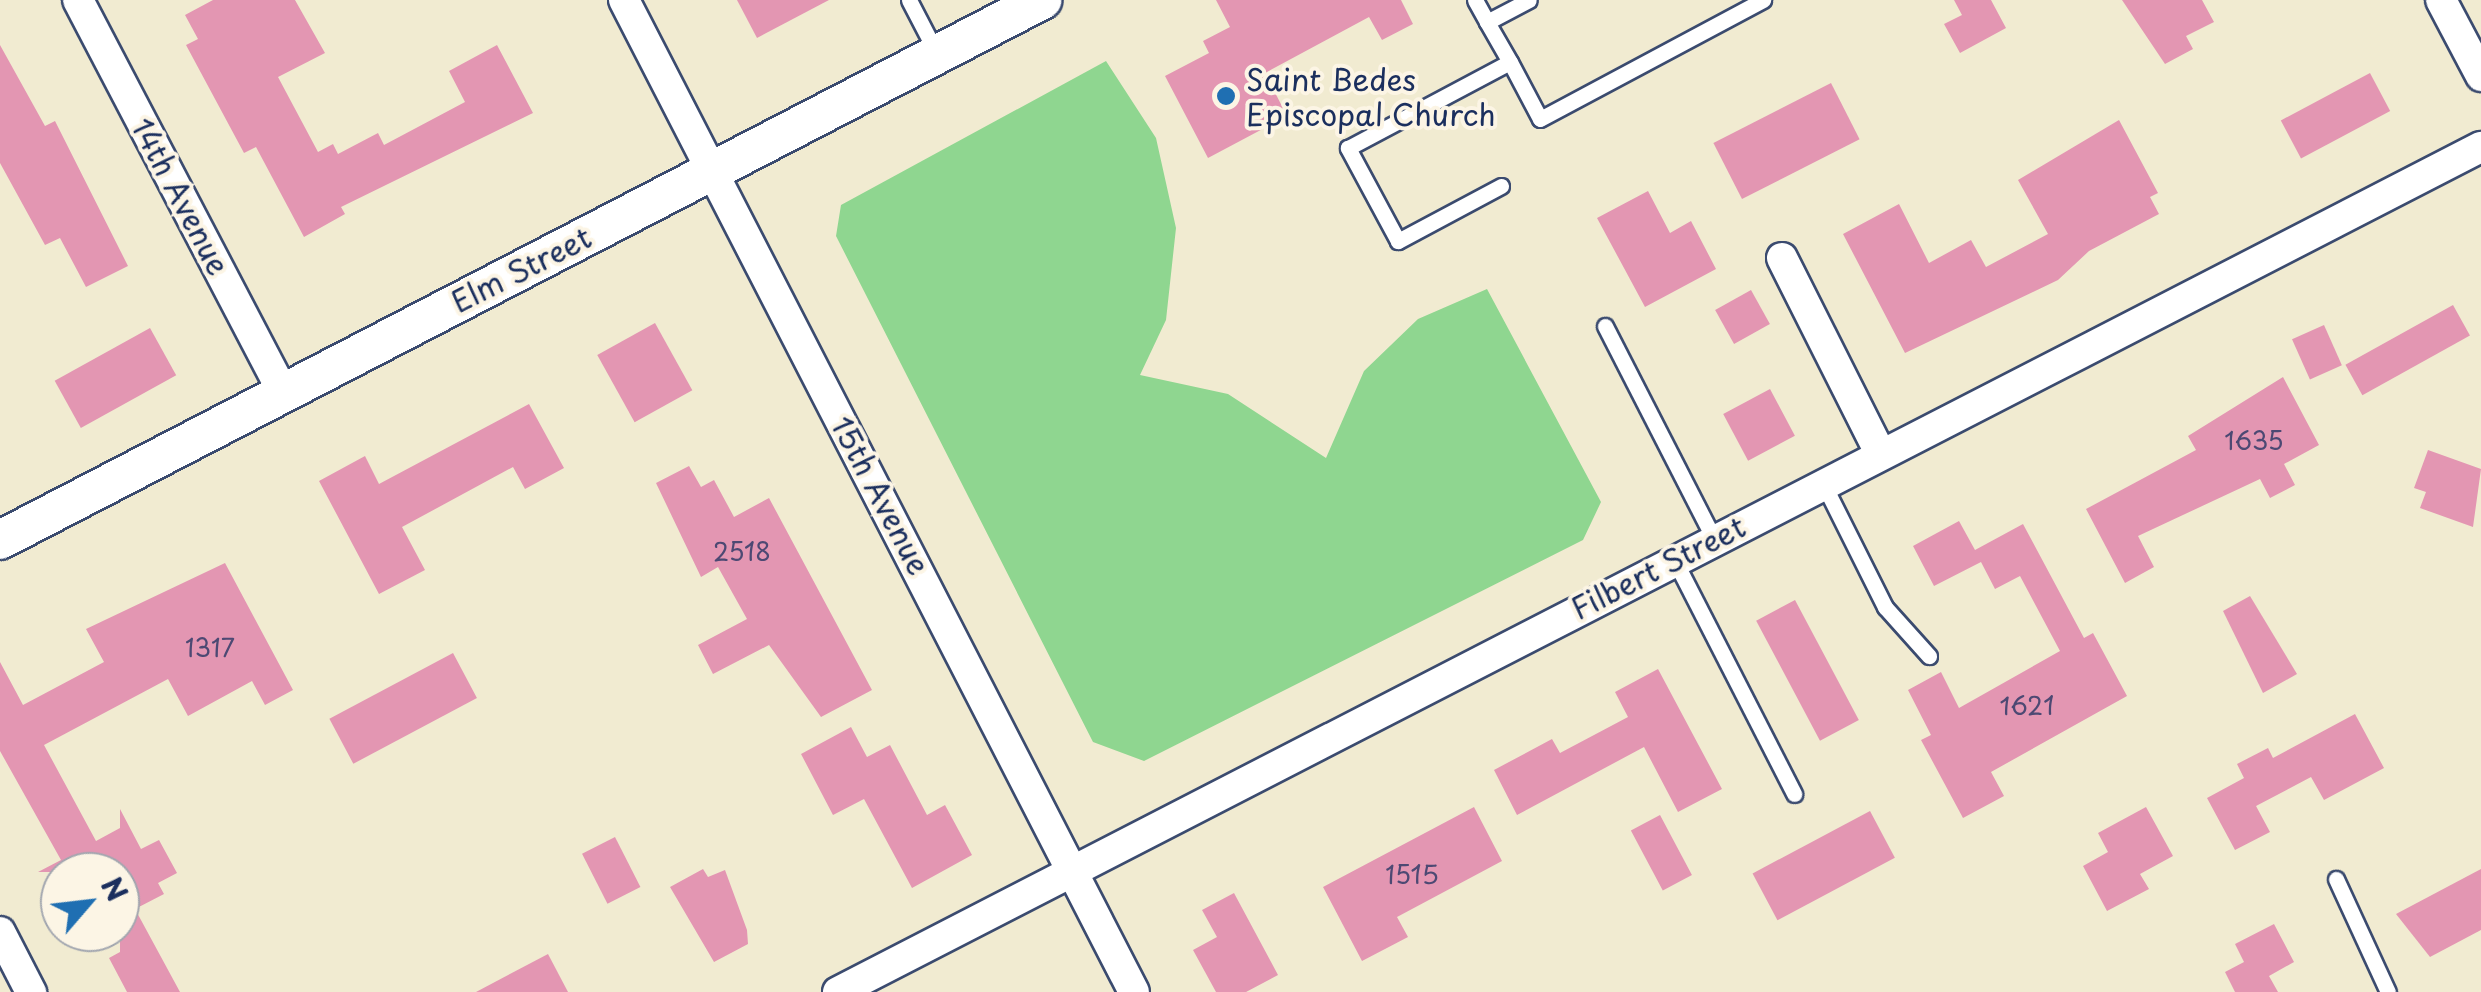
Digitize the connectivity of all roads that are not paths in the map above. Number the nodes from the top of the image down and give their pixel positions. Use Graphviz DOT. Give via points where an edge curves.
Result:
graph roads {
  1 [pos="78,0"];
  2 [pos="624,0"];
  3 [pos="909,0"];
  4 [pos="1042,0"];
  5 [pos="1475,0"];
  6 [pos="1528,0"];
  7 [pos="1763,0"];
  8 [pos="2441,0"];
  9 [pos="1487,22"];
  10 [pos="937,54"];
  11 [pos="1510,62"];
  12 [pos="2481,76"];
  13 [pos="2481,147"];
  14 [pos="712,170"];
  15 [pos="1501,186"];
  16 [pos="1782,258"];
  17 [pos="1605,326"];
  18 [pos="283,392"];
  19 [pos="1880,453"];
  20 [pos="1823,483"];
  21 [pos="1714,539"];
  22 [pos="0,540"];
  23 [pos="1674,559"];
  24 [pos="1929,656"];
  25 [pos="1794,794"];
  26 [pos="1076,867"];
  27 [pos="2336,879"];
  28 [pos="0,932"];
  29 [pos="32,992"];
  30 [pos="838,992"];
  31 [pos="1134,992"];
  32 [pos="2388,992"];
  1 -- 18 [label="street, 14th Avenue"];
  2 -- 14 [label="street, 15th Avenue"];
  3 -- 10 [label="lane"];
  4 -- 10 [label="street, Elm Street"];
  5 -- 9 [label="lane"];
  6 -- 9 [label="lane"];
  7 -- 11 [label="lane" via="1540,119"];
  8 -- 12 [label="street"];
  9 -- 11 [label="lane"];
  10 -- 14 [label="street, Elm Street"];
  11 -- 15 [label="lane" via="1348,148 1398,241"];
  13 -- 19 [label="street, Filbert Street"];
  14 -- 18 [label="street, Elm Street"];
  14 -- 26 [label="street, 15th Avenue"];
  16 -- 19 [label="street"];
  17 -- 21 [label="lane"];
  18 -- 22 [label="street, Elm Street"];
  19 -- 20 [label="street, Filbert Street"];
  20 -- 21 [label="street, Filbert Street"];
  20 -- 24 [label="lane" via="1885,607"];
  21 -- 23 [label="street, Filbert Street"];
  23 -- 25 [label="lane"];
  23 -- 26 [label="street, Filbert Street"];
  26 -- 30 [label="street, Filbert Street"];
  26 -- 31 [label="street, 15th Avenue"];
  27 -- 32 [label="lane"];
  28 -- 29 [label="street"];
}
